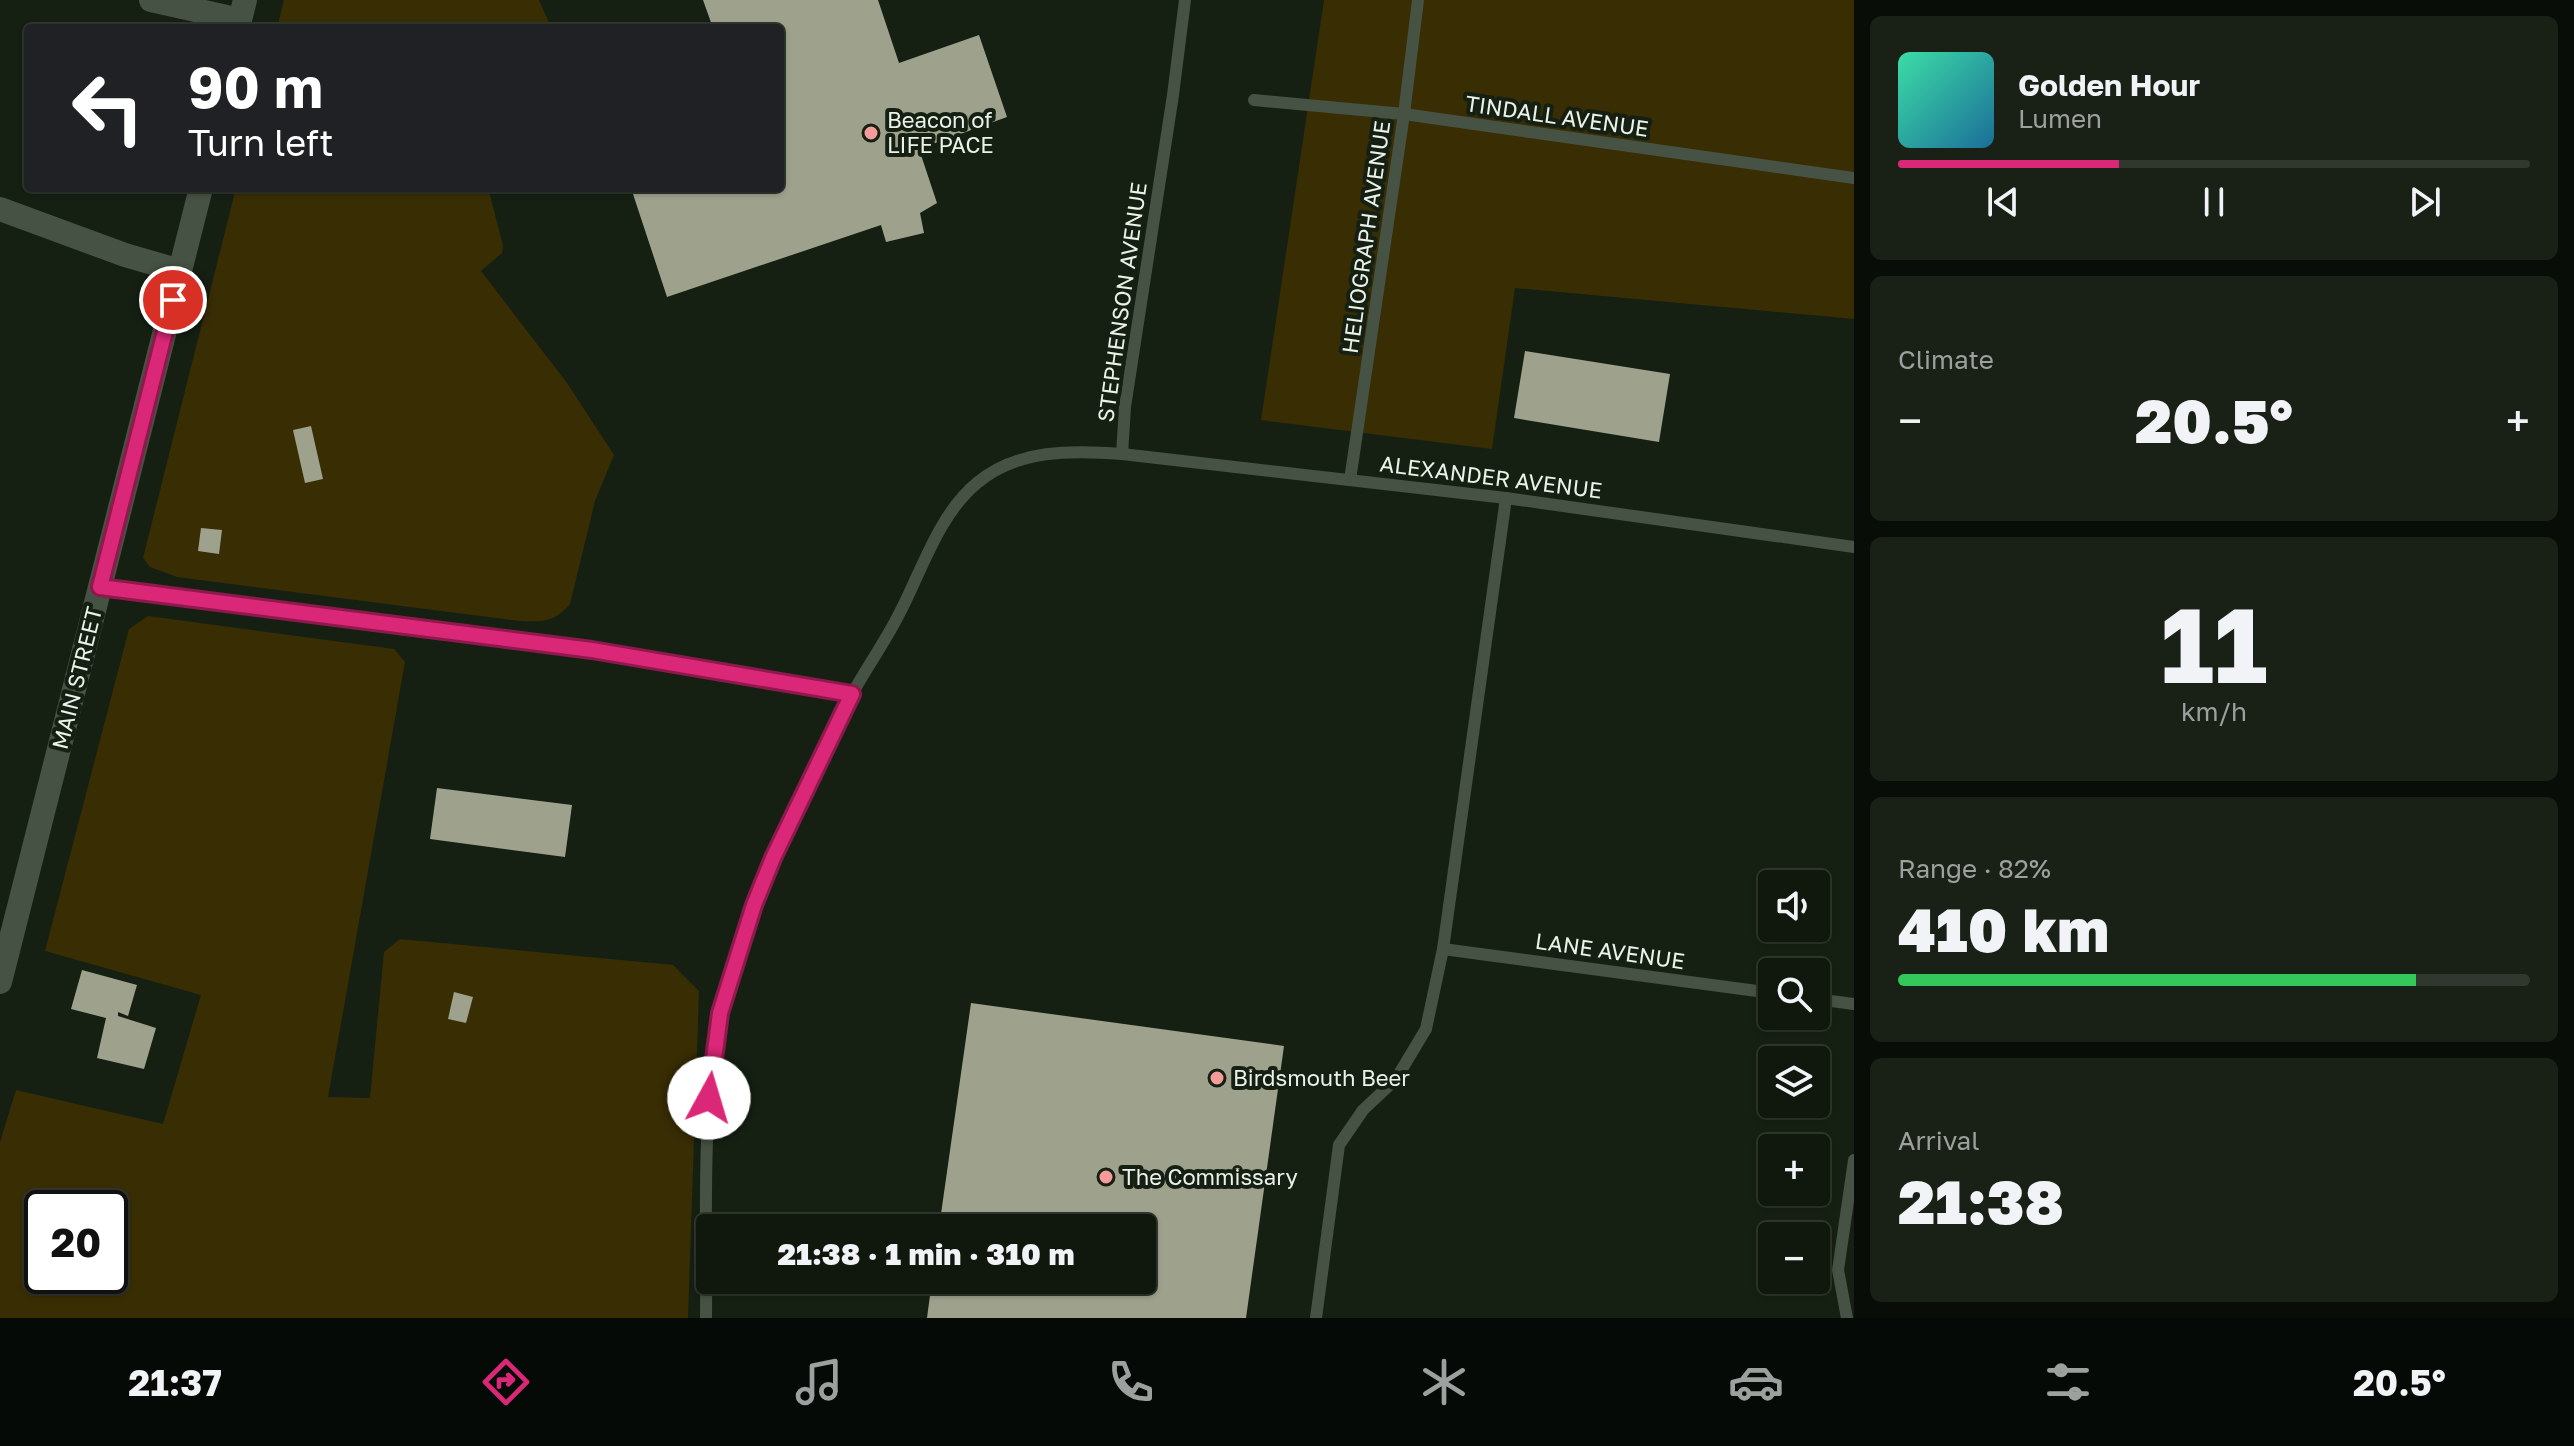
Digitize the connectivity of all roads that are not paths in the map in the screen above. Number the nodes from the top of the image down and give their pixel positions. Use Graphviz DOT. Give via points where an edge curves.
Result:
graph roads {
  1 [pos="151,0"];
  2 [pos="1185,0"];
  3 [pos="1418,0"];
  4 [pos="241,16"];
  5 [pos="1254,100"];
  6 [pos="1404,114"];
  7 [pos="1854,178"];
  8 [pos="200,192"];
  9 [pos="0,209"];
  10 [pos="180,271"];
  11 [pos="1122,454"];
  12 [pos="1350,480"];
  13 [pos="1506,498"];
  14 [pos="1854,547"];
  15 [pos="100,587"];
  16 [pos="852,694"];
  17 [pos="1443,949"];
  18 [pos="0,982"];
  19 [pos="1758,991"];
  20 [pos="1830,1001"];
  21 [pos="1854,1004"];
  22 [pos="1854,1160"];
  23 [pos="706,1318"];
  24 [pos="1316,1318"];
  25 [pos="1847,1318"];
  1 -- 4 [label="street"];
  2 -- 11 [label="lane, STEPHENSON AVENUE"];
  3 -- 6 [label="lane, HELIOGRAPH AVENUE"];
  5 -- 6 [label="lane, TINDALL AVENUE"];
  6 -- 7 [label="lane, TINDALL AVENUE"];
  6 -- 12 [label="lane, HELIOGRAPH AVENUE"];
  8 -- 10 [label="street, MAIN STREET"];
  9 -- 10 [label="street"];
  10 -- 15 [label="street, MAIN STREET"];
  11 -- 12 [label="lane, ALEXANDER AVENUE"];
  11 -- 16 [label="lane, STEPHENSON AVENUE" via="1060,452 1028,458 979,481 942,528"];
  12 -- 13 [label="lane, ALEXANDER AVENUE"];
  13 -- 14 [label="lane, ALEXANDER AVENUE"];
  13 -- 17 [label="lane"];
  15 -- 16 [label="lane" via="592,650"];
  15 -- 18 [label="street, MAIN STREET"];
  16 -- 23 [label="lane, STEPHENSON AVENUE" via="773,858 720,1013 709,1098"];
  17 -- 19 [label="lane, LANE AVENUE"];
  17 -- 24 [label="lane" via="1426,1029 1396,1079 1363,1110 1339,1145"];
  20 -- 21 [label="lane"];
  22 -- 25 [label="lane" via="1838,1270"];
}
